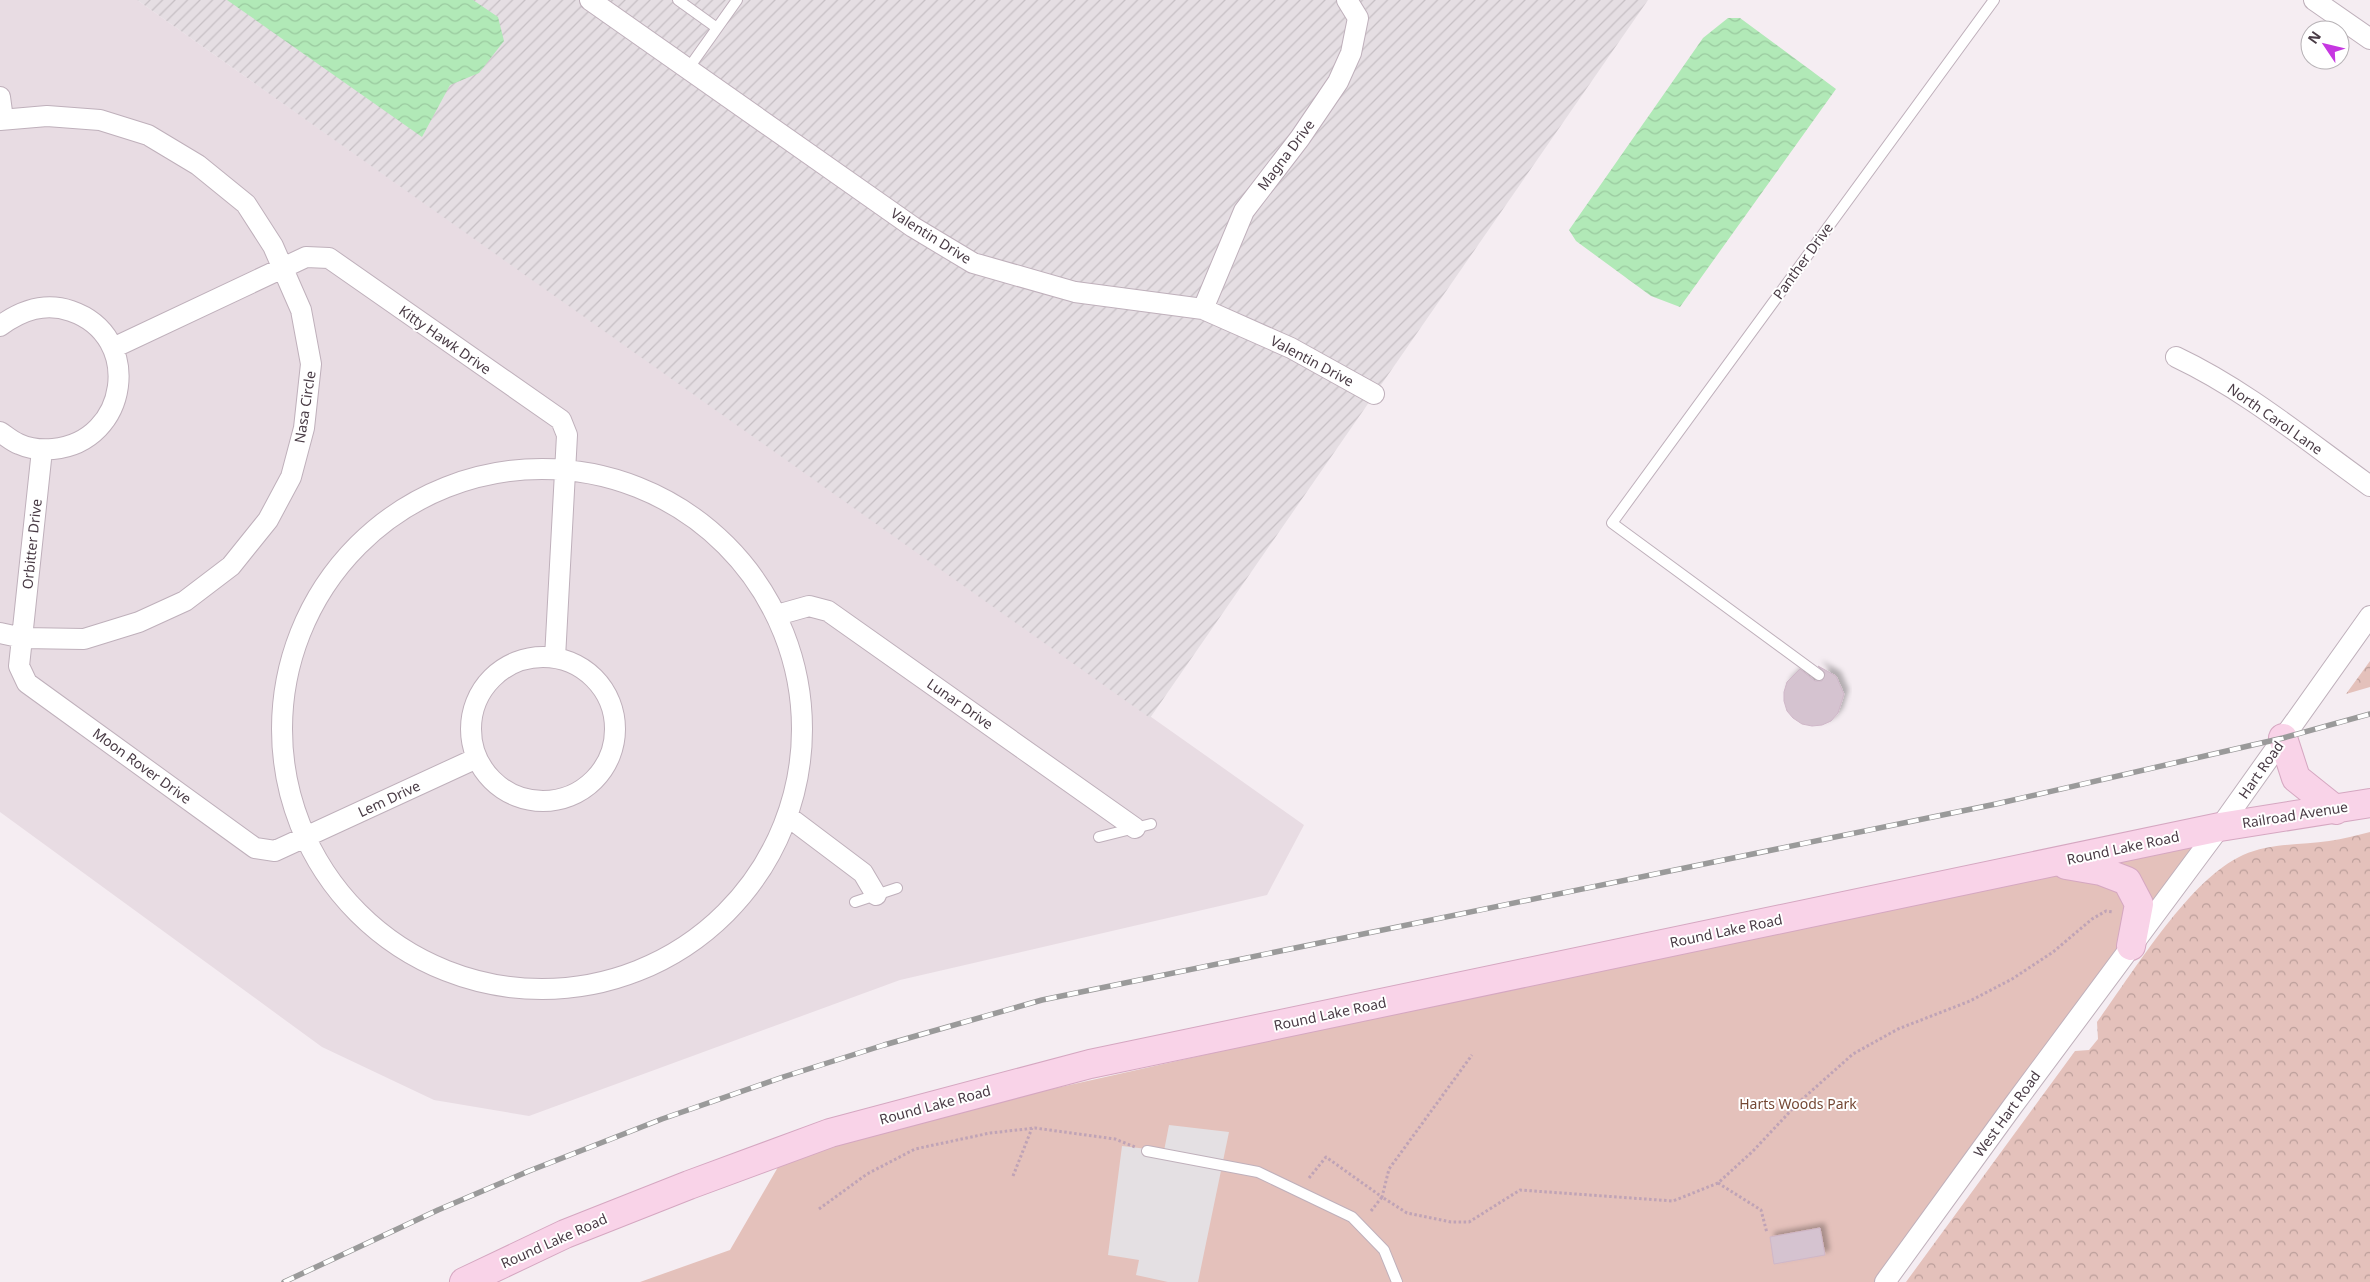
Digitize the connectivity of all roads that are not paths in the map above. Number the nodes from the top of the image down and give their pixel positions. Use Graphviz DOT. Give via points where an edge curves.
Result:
graph roads {
  1 [pos="590,0"];
  2 [pos="678,0"];
  3 [pos="737,0"];
  4 [pos="1347,0"];
  5 [pos="1994,0"];
  6 [pos="2314,0"];
  7 [pos="717,28"];
  8 [pos="2370,40"];
  9 [pos="688,69"];
  10 [pos="0,97"];
  11 [pos="1,119"];
  12 [pos="283,268"];
  13 [pos="1202,310"];
  14 [pos="0,326"];
  15 [pos="113,348"];
  16 [pos="2176,357"];
  17 [pos="1374,394"];
  18 [pos="0,432"];
  19 [pos="42,450"];
  20 [pos="565,469"];
  21 [pos="2370,486"];
  22 [pos="777,615"];
  23 [pos="2370,616"];
  24 [pos="0,633"];
  25 [pos="23,638"];
  26 [pos="555,658"];
  27 [pos="1818,675"];
  28 [pos="2283,738"];
  29 [pos="476,758"];
  30 [pos="2370,803"];
  31 [pos="2336,810"];
  32 [pos="790,818"];
  33 [pos="1143,826"];
  34 [pos="2220,827"];
  35 [pos="1099,837"];
  36 [pos="301,839"];
  37 [pos="2052,862"];
  38 [pos="897,888"];
  39 [pos="876,895"];
  40 [pos="855,902"];
  41 [pos="2131,946"];
  42 [pos="1147,1151"];
  43 [pos="464,1282"];
  44 [pos="1397,1282"];
  45 [pos="1885,1282"];
  1 -- 9 [label="street, Valentin Drive"];
  2 -- 7 [label="lane"];
  3 -- 7 [label="lane"];
  4 -- 13 [label="street, Magna Drive" via="1358,18 1351,53 1338,82 1244,211"];
  5 -- 27 [label="lane, Panther Drive" via="1612,523"];
  6 -- 8 [label="street"];
  7 -- 9 [label="lane"];
  9 -- 13 [label="street, Valentin Drive" via="912,227 973,263 1075,292"];
  10 -- 11 [label="street"];
  11 -- 12 [label="street, Nasa Circle" via="47,116 100,120 148,135 198,165 246,204"];
  12 -- 15 [label="street"];
  12 -- 20 [label="street, Kitty Hawk Drive" via="306,257 329,258 561,420 567,436"];
  12 -- 25 [label="street, Nasa Circle" via="301,310 311,364 304,428 291,477 268,520 231,566 185,602 139,622 84,638"];
  13 -- 17 [label="street, Valentin Drive" via="1291,348"];
  14 -- 15 [label="street" via="15,314 37,307 60,307 82,315 100,329"];
  15 -- 19 [label="street" via="120,372 117,397 107,419 90,437 67,448"];
  16 -- 21 [label="street, North Carol Lane" via="2234,390"];
  18 -- 19 [label="street" via="20,445"];
  19 -- 25 [label="street, Orbitter Drive"];
  20 -- 22 [label="street" via="610,476 673,503 727,544 768,596"];
  20 -- 26 [label="street"];
  20 -- 36 [label="street" via="531,468 470,475 420,496 377,525 338,570 306,619 288,668 280,719 284,770"];
  22 -- 32 [label="street" via="792,649 803,703 802,764"];
  22 -- 33 [label="street, Lunar Drive" via="809,606 828,611"];
  23 -- 28 [label="street, Hart Road"];
  24 -- 25 [label="street, Nasa Circle"];
  25 -- 36 [label="street, Moon Rover Drive" via="19,666 27,683 255,848 275,851"];
  26 -- 29 [label="street" via="532,658 512,664 493,677 480,694 472,715 471,737"];
  26 -- 29 [label="street" via="578,666 597,682 610,703 615,727 611,752 600,774 581,790 566,797 534,801 503,789 490,779"];
  28 -- 31 [label="main road" via="2296,778"];
  28 -- 34 [label="street, Hart Road"];
  29 -- 36 [label="street, Lem Drive"];
  30 -- 31 [label="main road, Railroad Avenue"];
  31 -- 34 [label="main road, Railroad Avenue"];
  32 -- 36 [label="street" via="765,865 727,913 689,945 649,967 594,983 520,987 460,977 405,951 361,917 323,874"];
  32 -- 39 [label="street" via="863,873"];
  33 -- 35 [label="lane"];
  34 -- 37 [label="main road, Round Lake Road"];
  34 -- 41 [label="street, Hart Road"];
  37 -- 41 [label="main road" via="2101,871 2127,880 2139,904"];
  37 -- 43 [label="main road, Round Lake Road" via="1052,1074 830,1133 566,1234"];
  38 -- 39 [label="lane"];
  39 -- 40 [label="lane"];
  41 -- 45 [label="street, West Hart Road"];
  42 -- 44 [label="lane" via="1258,1172 1352,1217 1384,1250"];
}
